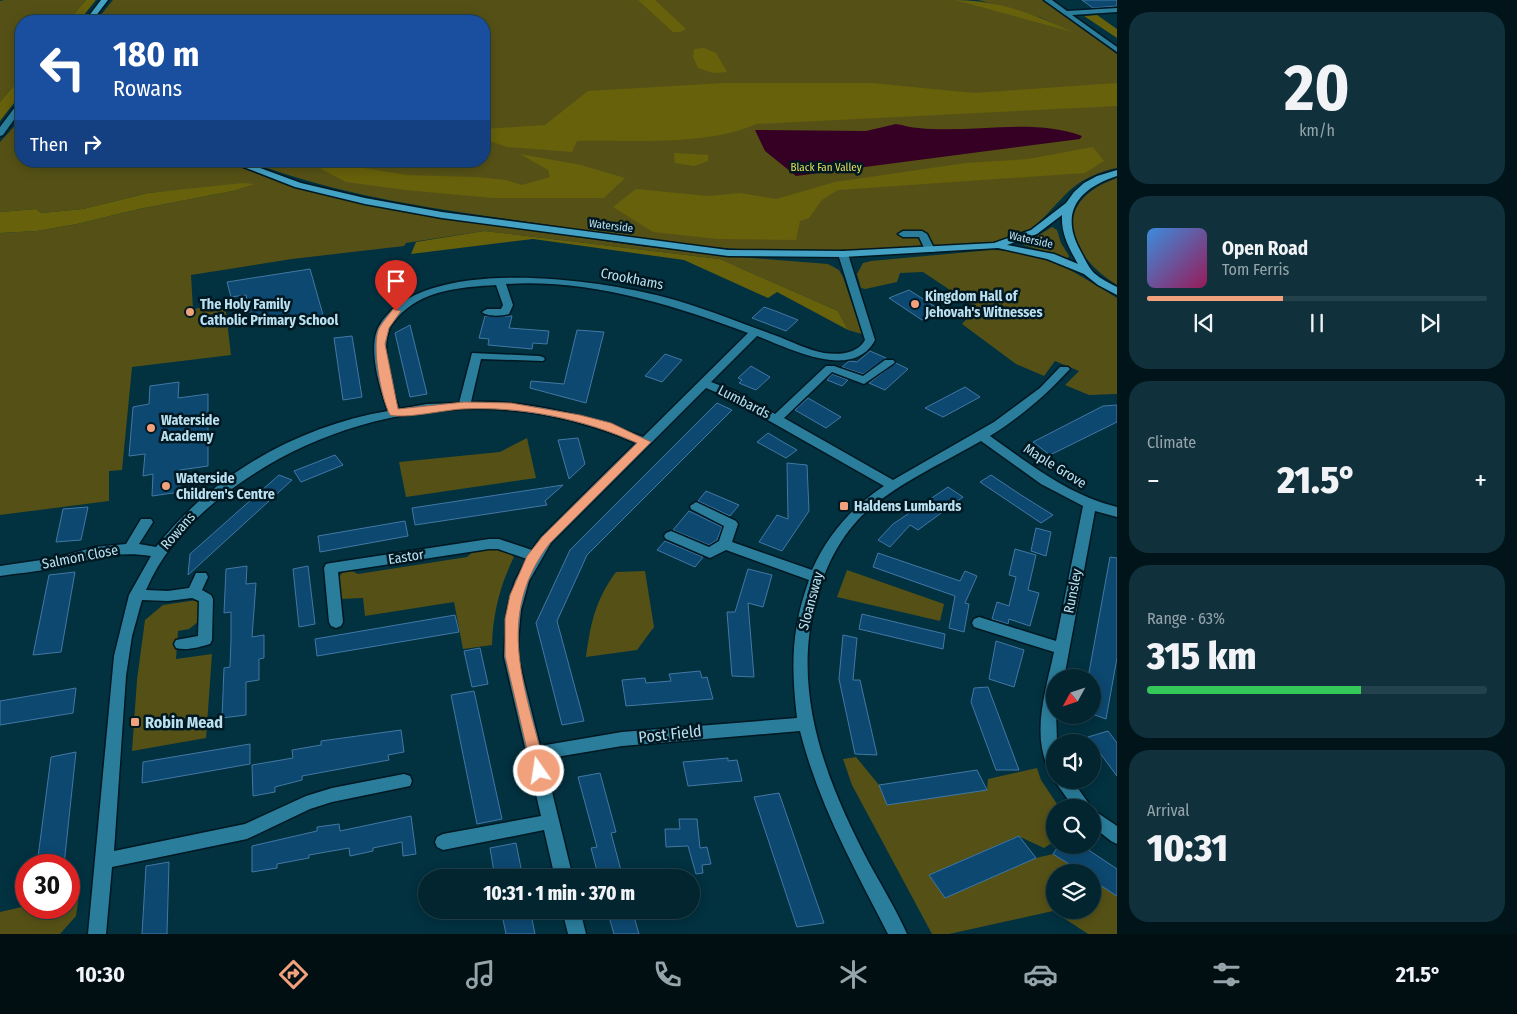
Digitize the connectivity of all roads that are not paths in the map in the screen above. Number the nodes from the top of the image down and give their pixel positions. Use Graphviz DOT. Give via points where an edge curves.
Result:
graph roads {
  1 [pos="105,0"];
  2 [pos="1047,0"];
  3 [pos="1117,10"];
  4 [pos="1066,13"];
  5 [pos="93,15"];
  6 [pos="1117,50"];
  7 [pos="15,114"];
  8 [pos="0,133"];
  9 [pos="248,167"];
  10 [pos="1117,173"];
  11 [pos="1069,205"];
  12 [pos="903,234"];
  13 [pos="995,246"];
  14 [pos="930,250"];
  15 [pos="843,254"];
  16 [pos="1088,272"];
  17 [pos="499,280"];
  18 [pos="1117,292"];
  19 [pos="487,312"];
  20 [pos="755,332"];
  21 [pos="539,359"];
  22 [pos="889,362"];
  23 [pos="1064,369"];
  24 [pos="704,383"];
  25 [pos="464,406"];
  26 [pos="394,412"];
  27 [pos="776,419"];
  28 [pos="982,436"];
  29 [pos="645,442"];
  30 [pos="893,485"];
  31 [pos="1090,505"];
  32 [pos="696,506"];
  33 [pos="1117,512"];
  34 [pos="146,522"];
  35 [pos="671,536"];
  36 [pos="725,544"];
  37 [pos="130,548"];
  38 [pos="159,552"];
  39 [pos="534,556"];
  40 [pos="0,570"];
  41 [pos="816,576"];
  42 [pos="201,577"];
  43 [pos="194,592"];
  44 [pos="136,595"];
  45 [pos="336,622"];
  46 [pos="979,623"];
  47 [pos="181,644"];
  48 [pos="1062,649"];
  49 [pos="1058,669"];
  50 [pos="807,724"];
  51 [pos="535,754"];
  52 [pos="404,781"];
  53 [pos="1069,789"];
  54 [pos="1077,799"];
  55 [pos="550,821"];
  56 [pos="1101,823"];
  57 [pos="1117,836"];
  58 [pos="443,842"];
  59 [pos="104,861"];
  60 [pos="562,869"];
  61 [pos="573,919"];
  62 [pos="97,934"];
  63 [pos="577,934"];
  64 [pos="898,934"];
  1 -- 5 [label="main road"];
  2 -- 4 [label="street"];
  3 -- 4 [label="street"];
  4 -- 6 [label="street"];
  7 -- 8 [label="street"];
  9 -- 15 [label="main road, Waterside" via="298,185 442,215 728,253"];
  10 -- 11 [label="main road, Waterside" via="1095,181"];
  11 -- 13 [label="main road, Waterside" via="1034,232"];
  11 -- 16 [label="main road" via="1066,232"];
  12 -- 14 [label="street" via="922,234"];
  13 -- 14 [label="main road, Waterside"];
  13 -- 16 [label="main road, Waterside" via="1050,256"];
  14 -- 15 [label="main road, Waterside"];
  15 -- 20 [label="street, Crookhams" via="870,340 865,348 851,355 823,356"];
  16 -- 18 [label="main road"];
  17 -- 19 [label="street" via="508,305 505,312"];
  17 -- 20 [label="street, Crookhams" via="569,283 633,293 701,312"];
  17 -- 26 [label="street, Crookhams" via="446,288 407,303 393,315 384,328 380,344"];
  20 -- 24 [label="street"];
  21 -- 25 [label="street" via="476,355"];
  22 -- 27 [label="street" via="864,380 830,368"];
  23 -- 28 [label="street, Sloansway" via="1034,402"];
  24 -- 27 [label="street, Lumbards"];
  24 -- 29 [label="street, Lumbards"];
  25 -- 26 [label="street, Rowans"];
  25 -- 29 [label="street, Rowans" via="551,412 607,425"];
  26 -- 38 [label="street, Rowans" via="322,431 264,460 209,498"];
  27 -- 30 [label="street, Lumbards"];
  28 -- 30 [label="street, Sloansway"];
  28 -- 31 [label="street, Maple Grove" via="1055,487"];
  29 -- 39 [label="street, Lumbards" via="546,540"];
  30 -- 41 [label="street, Sloansway" via="873,499 845,528 822,561"];
  31 -- 33 [label="street, Maple Grove"];
  31 -- 48 [label="street, Runsley"];
  32 -- 36 [label="street" via="731,524"];
  34 -- 37 [label="street"];
  35 -- 36 [label="street" via="710,553"];
  36 -- 41 [label="street"];
  37 -- 38 [label="street, Salmon Close"];
  37 -- 40 [label="street, Salmon Close"];
  38 -- 44 [label="street, Rowans"];
  39 -- 45 [label="street, Eastor" via="500,544 489,544 330,568"];
  39 -- 51 [label="street, Lumbards" via="516,595 511,656"];
  41 -- 50 [label="street, Sloansway" via="800,641"];
  42 -- 43 [label="street"];
  43 -- 44 [label="street" via="168,596"];
  43 -- 47 [label="street" via="206,599 205,640"];
  44 -- 59 [label="street, Rowans" via="122,649"];
  46 -- 48 [label="street"];
  48 -- 49 [label="street, Runsley"];
  50 -- 51 [label="street, Post Field" via="622,739"];
  50 -- 64 [label="street, Sloansway" via="830,801"];
  51 -- 55 [label="street, Lumbards"];
  52 -- 59 [label="street" via="306,803 247,831"];
  53 -- 54 [label="street"];
  55 -- 58 [label="street"];
  55 -- 60 [label="street, Lumbards"];
  56 -- 57 [label="street"];
  59 -- 62 [label="street, Rowans"];
  61 -- 63 [label="street"];
}
